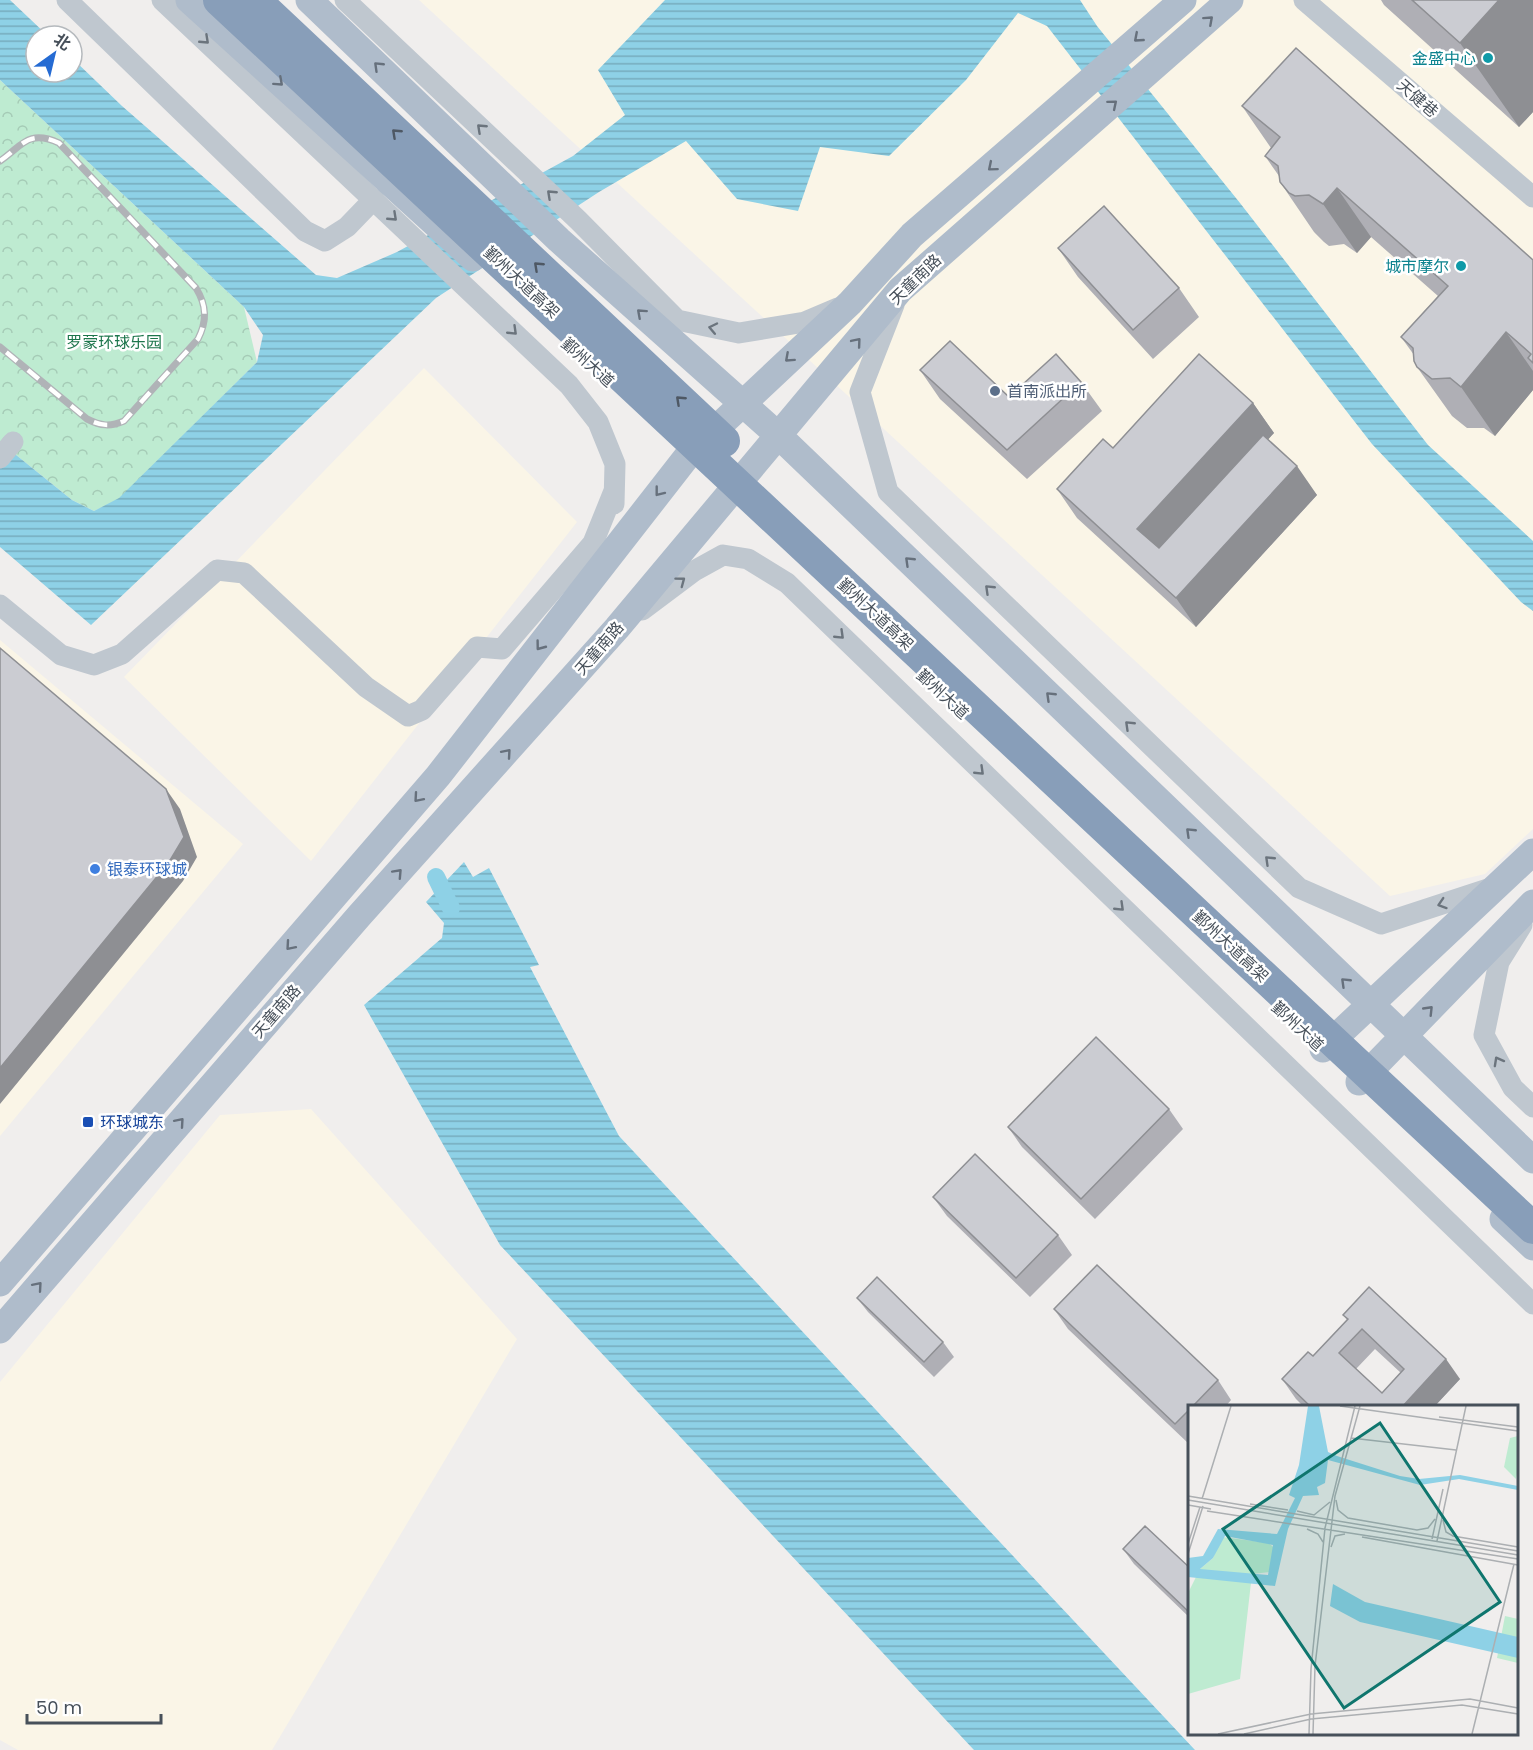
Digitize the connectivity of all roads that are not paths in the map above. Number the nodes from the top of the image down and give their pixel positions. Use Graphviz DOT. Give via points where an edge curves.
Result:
graph roads {
  1 [pos="67,0"];
  2 [pos="162,0"];
  3 [pos="189,0"];
  4 [pos="219,0"];
  5 [pos="255,0"];
  6 [pos="309,0"];
  7 [pos="345,0"];
  8 [pos="1183,0"];
  9 [pos="1230,0"];
  10 [pos="1304,0"];
  11 [pos="1533,197"];
  12 [pos="374,199"];
  13 [pos="418,225"];
  14 [pos="900,290"];
  15 [pos="850,303"];
  16 [pos="741,402"];
  17 [pos="779,436"];
  18 [pos="689,454"];
  19 [pos="614,491"];
  20 [pos="729,494"];
  21 [pos="579,594"];
  22 [pos="0,605"];
  23 [pos="617,628"];
  24 [pos="1533,852"];
  25 [pos="1497,886"];
  26 [pos="1533,905"];
  27 [pos="1370,1005"];
  28 [pos="1402,1037"];
  29 [pos="1323,1049"];
  30 [pos="1359,1082"];
  31 [pos="1533,1107"];
  32 [pos="1533,1160"];
  33 [pos="1533,1203"];
  34 [pos="1533,1228"];
  35 [pos="1533,1247"];
  36 [pos="0,1283"];
  37 [pos="1533,1305"];
  38 [pos="0,1330"];
  1 -- 12 [label="street" via="305,231 325,241 347,227"];
  2 -- 12 [label="street, one-way"];
  3 -- 13 [label="main road, 鄞州大道, one-way"];
  4 -- 34 [label="highway, 鄞州大道高架"];
  33 -- 5 [label="highway, 鄞州大道高架, one-way"];
  16 -- 6 [label="main road, one-way" via="559,240"];
  15 -- 7 [label="street, one-way" via="805,322 739,333 677,320 578,220"];
  8 -- 15 [label="main road, 天童南路, one-way" via="912,235"];
  14 -- 9 [label="main road, 天童南路, one-way"];
  10 -- 11 [label="street, 天健巷"];
  12 -- 13 [label="street, one-way"];
  13 -- 18 [label="main road, 鄞州大道" via="504,285"];
  13 -- 19 [label="street, one-way" via="471,290 569,385 598,422 615,464"];
  17 -- 14 [label="main road, 天童南路, one-way"];
  25 -- 14 [label="street, one-way" via="1382,924 1299,888 888,492 860,392"];
  15 -- 16 [label="main road, 天童南路, one-way"];
  16 -- 17 [label="main road"];
  16 -- 18 [label="main road, 天童南路"];
  17 -- 20 [label="main road, 天童南路"];
  27 -- 17 [label="main road, one-way"];
  18 -- 20 [label="main road, 鄞州大道"];
  18 -- 21 [label="main road, 天童南路, one-way"];
  19 -- 21 [label="street" via="603,564"];
  19 -- 22 [label="street" via="593,543 502,649 477,647 422,710 408,716 366,687 244,573 217,570 122,654 94,665 61,655"];
  20 -- 23 [label="main road, 天童南路"];
  20 -- 29 [label="main road, 鄞州大道"];
  21 -- 36 [label="main road, 天童南路, one-way" via="438,776"];
  23 -- 37 [label="street, 鄞州大道, one-way" via="694,571 723,555 748,559 787,583"];
  38 -- 23 [label="main road, 天童南路, one-way" via="359,916"];
  24 -- 25 [label="main road"];
  25 -- 27 [label="main road"];
  28 -- 26 [label="main road, one-way"];
  31 -- 26 [label="street, one-way" via="1513,1088 1484,1035 1499,962"];
  27 -- 28 [label="main road"];
  27 -- 29 [label="main road"];
  28 -- 30 [label="main road"];
  28 -- 32 [label="main road"];
  29 -- 30 [label="main road, 鄞州大道"];
  30 -- 35 [label="main road, 鄞州大道"];
}
